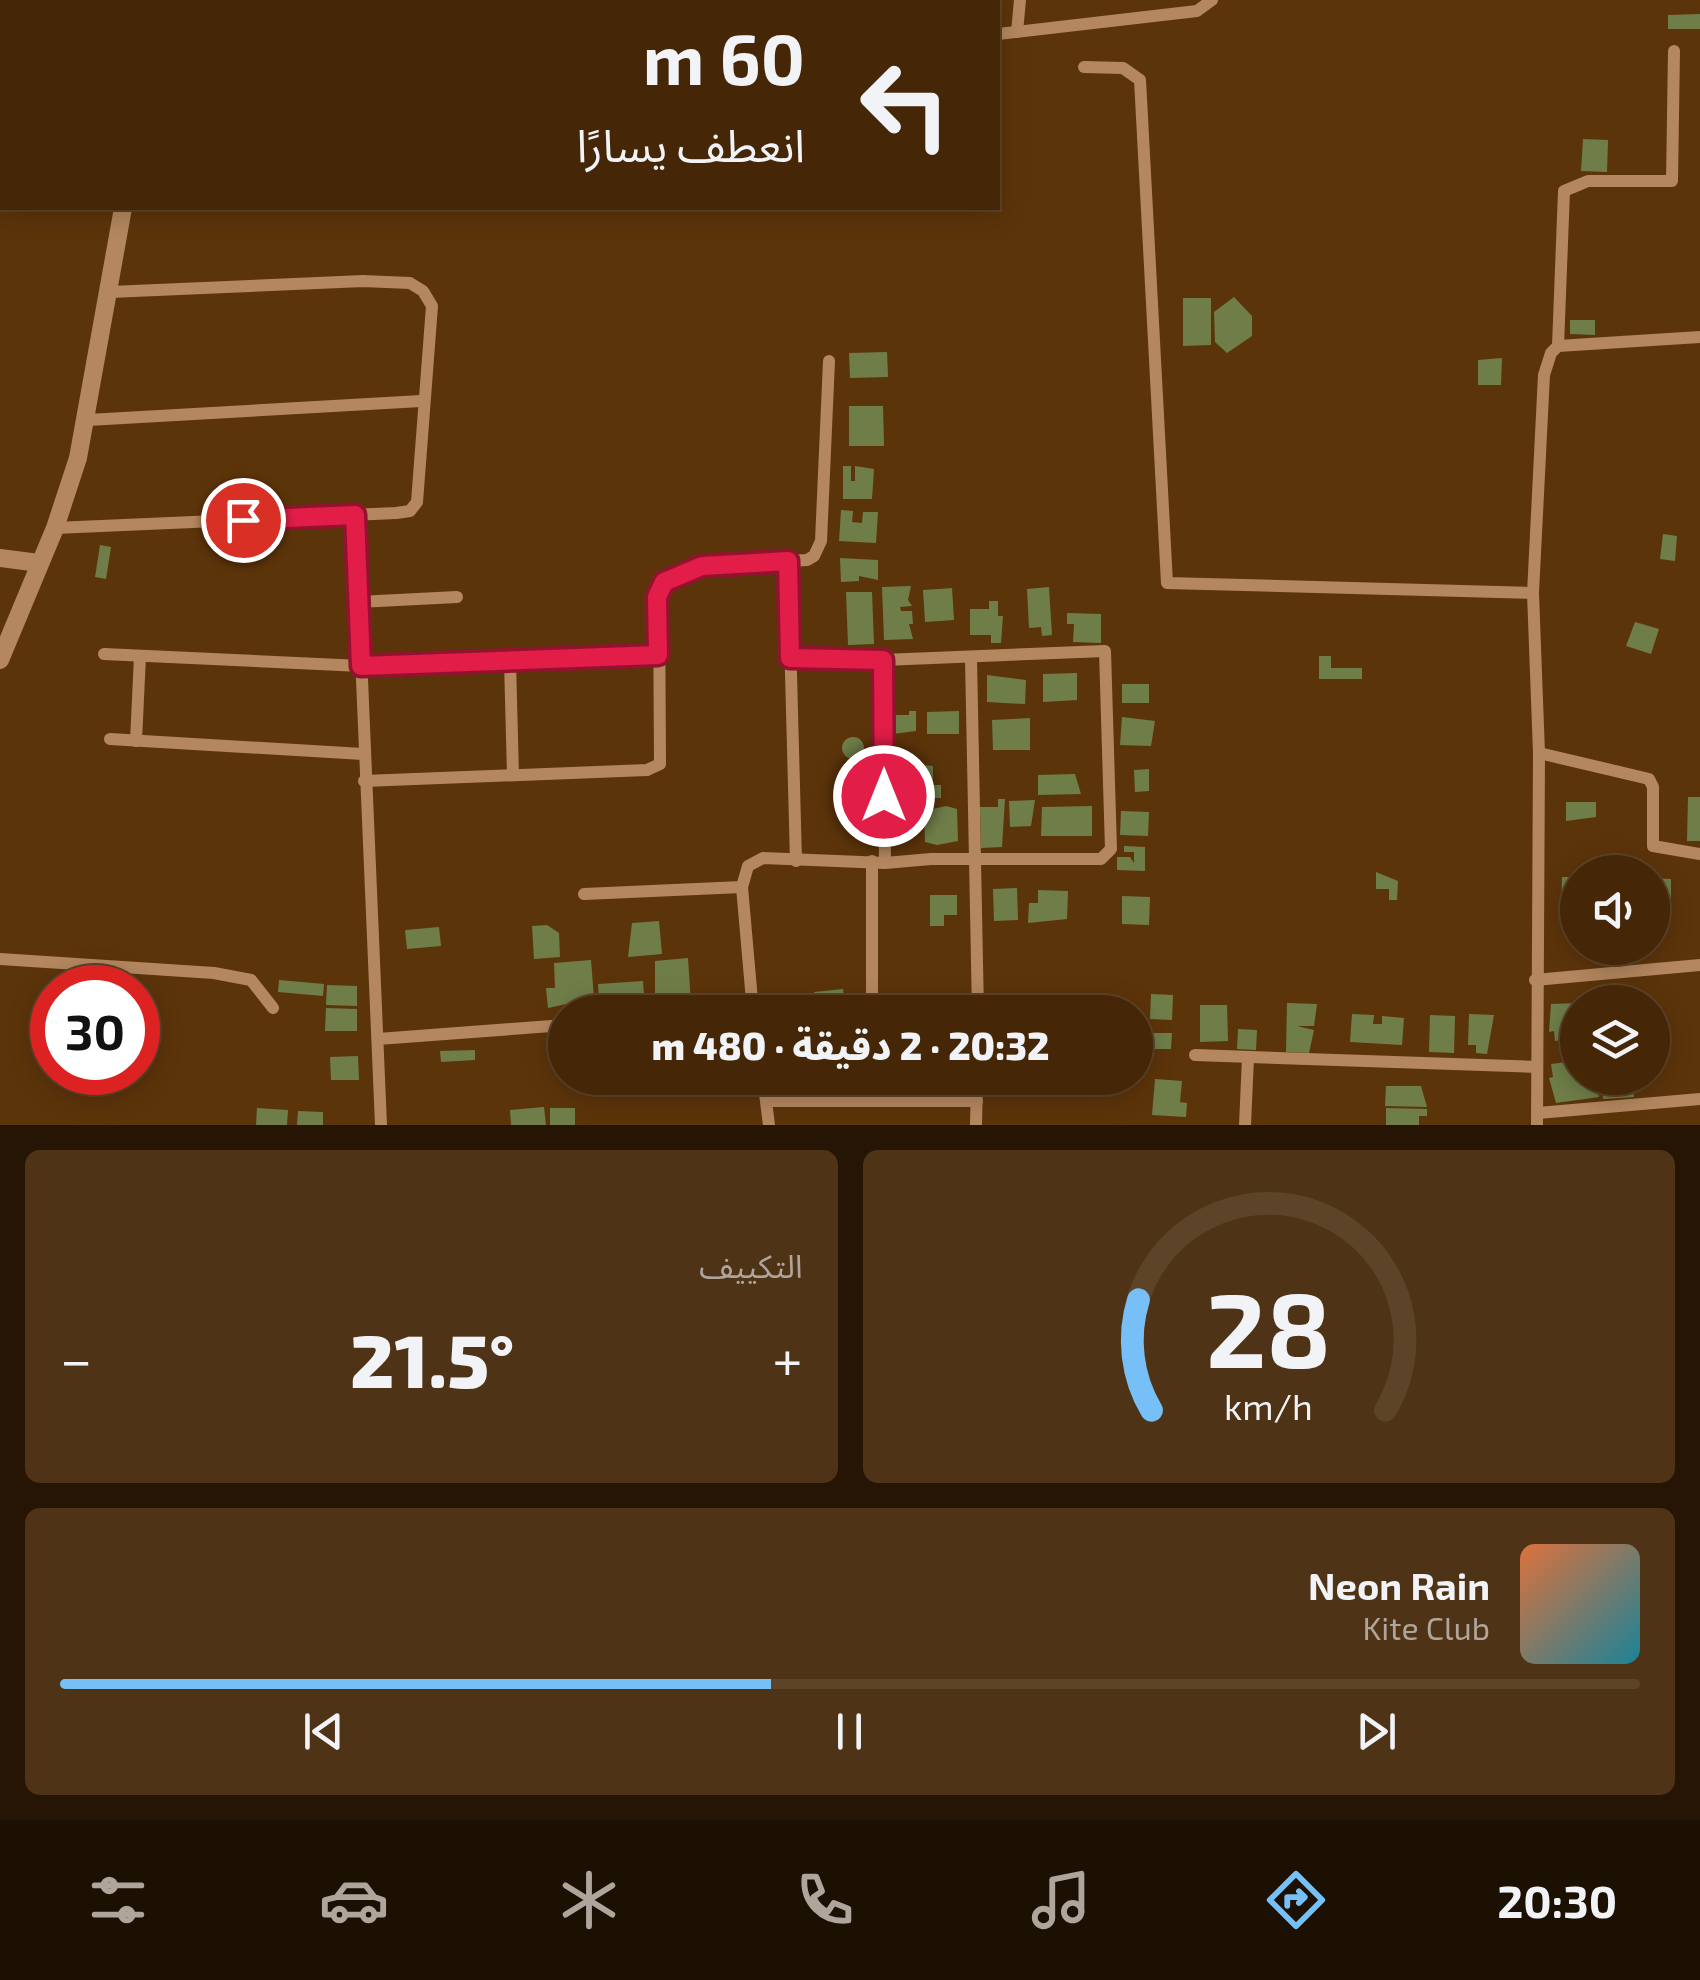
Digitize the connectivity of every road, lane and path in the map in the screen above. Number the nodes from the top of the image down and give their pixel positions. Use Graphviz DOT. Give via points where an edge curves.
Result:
graph roads {
  1 [pos="1020,0"];
  2 [pos="1212,0"];
  3 [pos="1017,32"];
  4 [pos="1000,34"];
  5 [pos="1674,51"];
  6 [pos="1084,66"];
  7 [pos="123,210"];
  8 [pos="110,292"];
  9 [pos="1700,338"];
  10 [pos="1558,346"];
  11 [pos="828,361"];
  12 [pos="421,401"];
  13 [pos="88,420"];
  14 [pos="355,515"];
  15 [pos="56,528"];
  16 [pos="0,558"];
  17 [pos="788,561"];
  18 [pos="39,563"];
  19 [pos="1534,593"];
  20 [pos="457,597"];
  21 [pos="358,602"];
  22 [pos="104,654"];
  23 [pos="658,655"];
  24 [pos="140,656"];
  25 [pos="790,658"];
  26 [pos="971,658"];
  27 [pos="0,660"];
  28 [pos="883,660"];
  29 [pos="510,661"];
  30 [pos="361,666"];
  31 [pos="110,740"];
  32 [pos="136,741"];
  33 [pos="1539,753"];
  34 [pos="363,754"];
  35 [pos="512,775"];
  36 [pos="364,782"];
  37 [pos="1700,854"];
  38 [pos="976,860"];
  39 [pos="796,861"];
  40 [pos="879,862"];
  41 [pos="742,886"];
  42 [pos="584,894"];
  43 [pos="0,960"];
  44 [pos="1700,965"];
  45 [pos="1535,980"];
  46 [pos="752,995"];
  47 [pos="873,995"];
  48 [pos="978,995"];
  49 [pos="273,1008"];
  50 [pos="548,1026"];
  51 [pos="378,1039"];
  52 [pos="1195,1055"];
  53 [pos="1248,1058"];
  54 [pos="1536,1068"];
  55 [pos="766,1095"];
  56 [pos="977,1095"];
  57 [pos="872,1098"];
  58 [pos="1700,1099"];
  59 [pos="977,1100"];
  60 [pos="767,1101"];
  61 [pos="1537,1119"];
  62 [pos="381,1125"];
  63 [pos="770,1125"];
  64 [pos="976,1125"];
  65 [pos="1245,1125"];
  1 -- 3 [label="street"];
  2 -- 3 [label="street" via="1197,11"];
  3 -- 4 [label="street"];
  5 -- 10 [label="street" via="1672,181 1588,180 1564,190"];
  6 -- 19 [label="street" via="1122,68 1140,80 1167,583"];
  7 -- 8 [label="main road"];
  8 -- 12 [label="street" via="410,283 432,306"];
  8 -- 13 [label="main road"];
  9 -- 10 [label="street"];
  10 -- 19 [label="street" via="1542,386"];
  11 -- 17 [label="street" via="819,549 806,560"];
  12 -- 13 [label="street"];
  12 -- 14 [label="street" via="414,507"];
  13 -- 15 [label="main road"];
  14 -- 15 [label="street"];
  14 -- 21 [label="street"];
  15 -- 18 [label="main road"];
  16 -- 18 [label="main road"];
  17 -- 23 [label="street" via="702,566 664,582 657,597"];
  17 -- 25 [label="street"];
  18 -- 27 [label="main road"];
  19 -- 33 [label="street"];
  20 -- 21 [label="street"];
  21 -- 30 [label="street"];
  22 -- 24 [label="street"];
  23 -- 29 [label="street"];
  23 -- 35 [label="street" via="662,757 655,768"];
  24 -- 30 [label="street"];
  24 -- 32 [label="street"];
  25 -- 28 [label="street"];
  25 -- 39 [label="street"];
  26 -- 28 [label="street"];
  26 -- 38 [label="street"];
  26 -- 38 [label="street" via="1099,649 1108,658 1110,854"];
  28 -- 40 [label="street"];
  29 -- 30 [label="street"];
  29 -- 35 [label="street"];
  30 -- 34 [label="street"];
  31 -- 32 [label="street"];
  32 -- 34 [label="street"];
  33 -- 37 [label="street" via="1649,779 1653,846"];
  33 -- 45 [label="street"];
  34 -- 36 [label="street"];
  35 -- 36 [label="street"];
  36 -- 51 [label="street"];
  38 -- 40 [label="street"];
  38 -- 48 [label="street"];
  39 -- 40 [label="street"];
  39 -- 41 [label="street" via="763,858 748,866"];
  40 -- 47 [label="street"];
  41 -- 42 [label="street"];
  41 -- 46 [label="street"];
  43 -- 49 [label="street" via="214,973 251,980"];
  44 -- 45 [label="street"];
  45 -- 54 [label="street"];
  50 -- 51 [label="street"];
  51 -- 62 [label="street"];
  52 -- 53 [label="street"];
  53 -- 54 [label="street"];
  53 -- 65 [label="street"];
  54 -- 61 [label="street"];
  55 -- 60 [label="street"];
  56 -- 59 [label="street"];
  57 -- 59 [label="street"];
  57 -- 60 [label="street"];
  58 -- 61 [label="street"];
  59 -- 64 [label="street"];
  60 -- 63 [label="street"];
}
